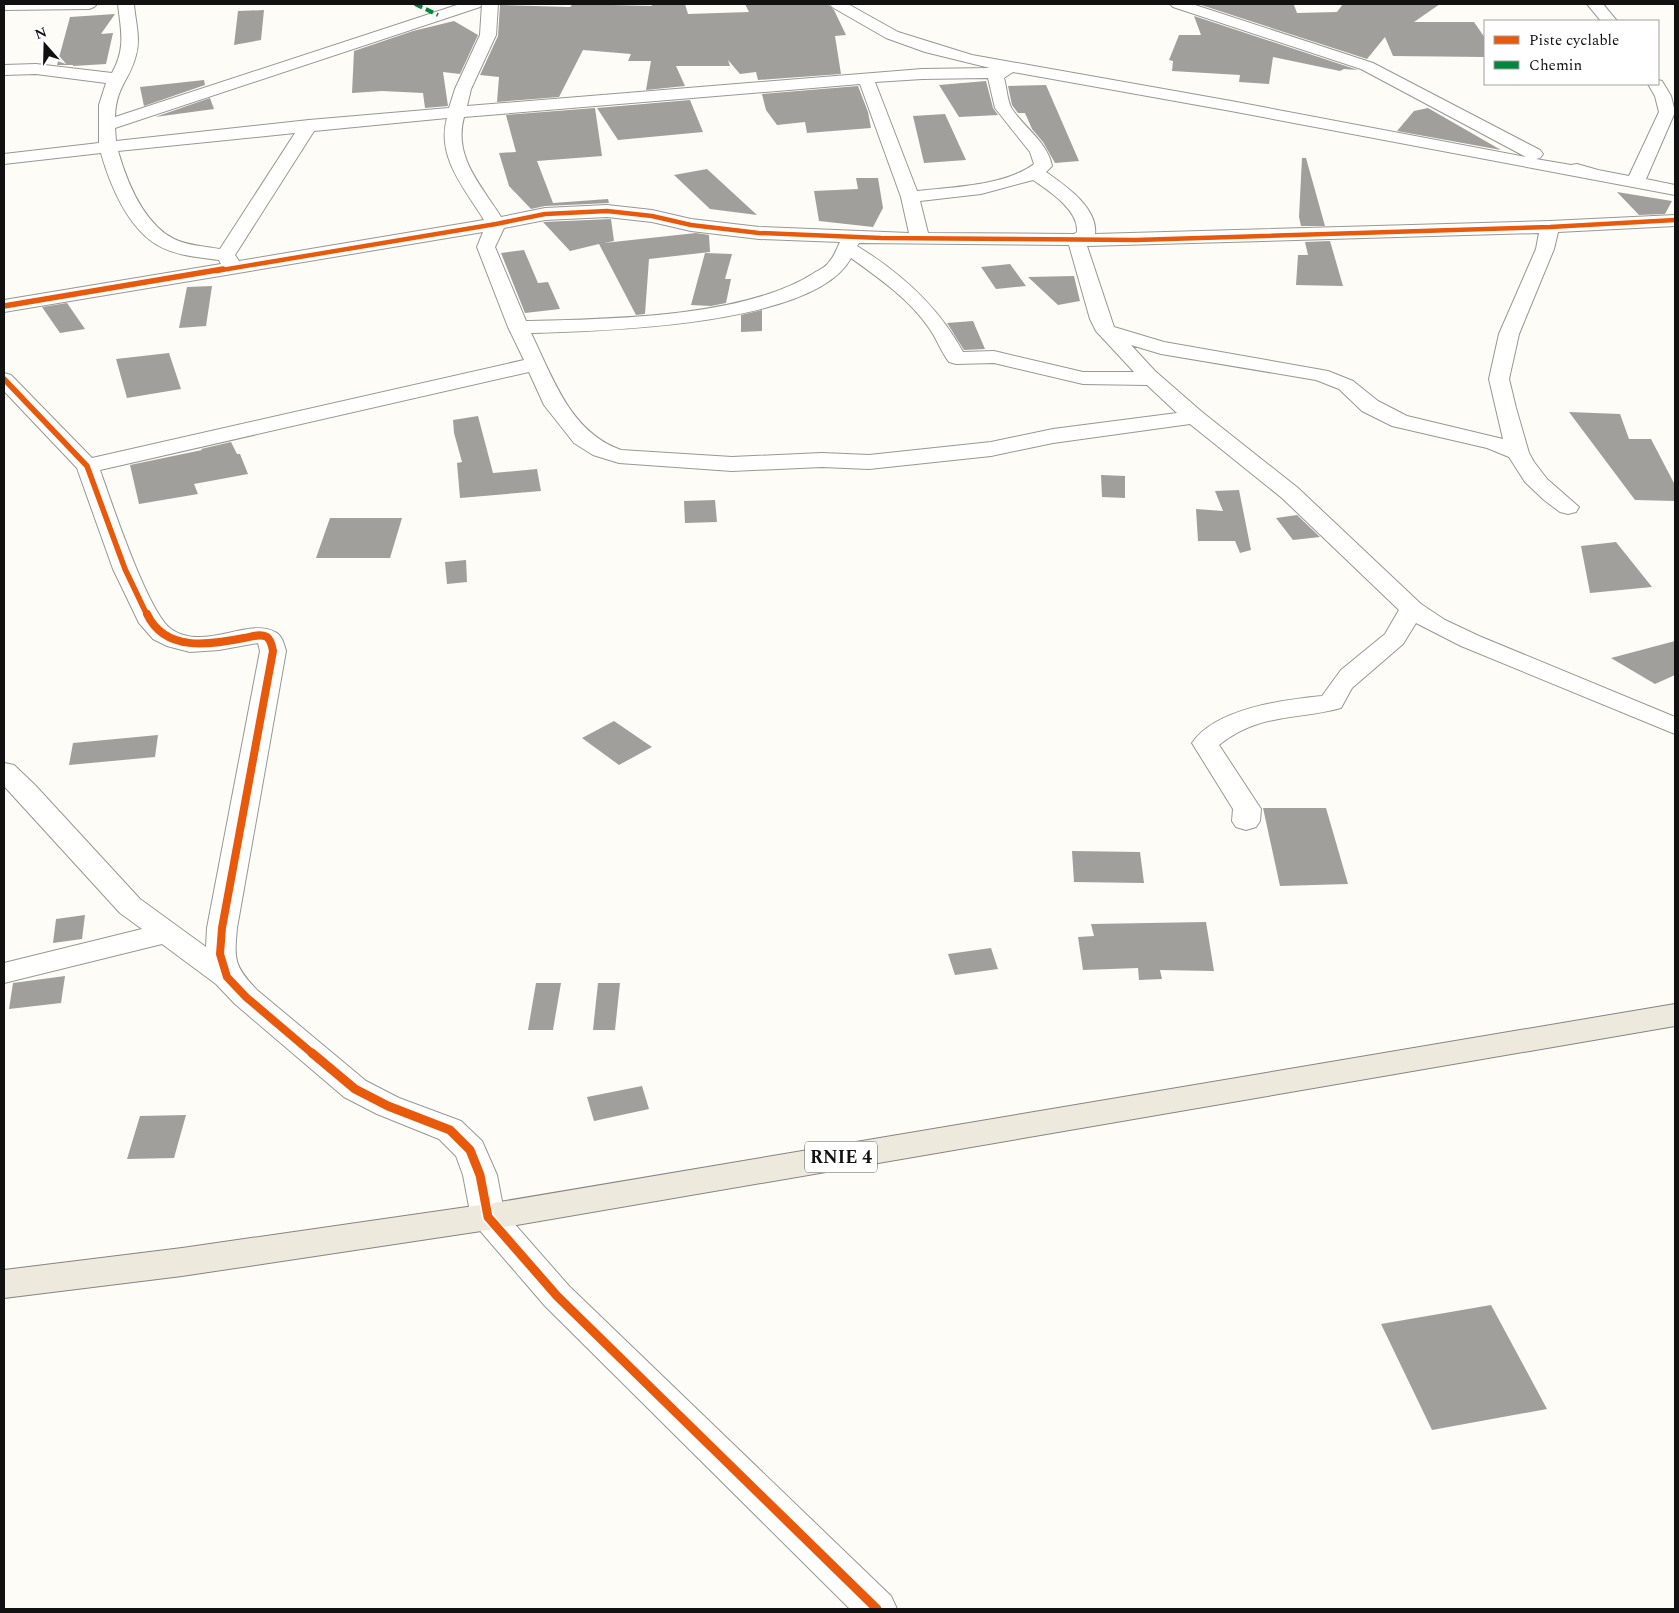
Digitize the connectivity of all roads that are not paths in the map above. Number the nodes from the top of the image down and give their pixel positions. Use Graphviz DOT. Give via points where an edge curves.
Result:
graph roads {
  1 [pos="89,4"];
  2 [pos="126,4"];
  3 [pos="475,4"];
  4 [pos="490,4"];
  5 [pos="837,4"];
  6 [pos="1178,4"];
  7 [pos="1595,4"];
  8 [pos="4,5"];
  9 [pos="1608,20"];
  10 [pos="4,70"];
  11 [pos="1004,71"];
  12 [pos="866,78"];
  13 [pos="117,79"];
  14 [pos="1657,85"];
  15 [pos="457,112"];
  16 [pos="1671,112"];
  17 [pos="309,125"];
  18 [pos="108,126"];
  19 [pos="108,146"];
  20 [pos="4,159"];
  21 [pos="1036,174"];
  22 [pos="1594,175"];
  23 [pos="1635,183"];
  24 [pos="1675,190"];
  25 [pos="910,197"];
  26 [pos="1675,220"];
  27 [pos="496,224"];
  28 [pos="1550,227"];
  29 [pos="920,239"];
  30 [pos="1079,239"];
  31 [pos="852,244"];
  32 [pos="229,261"];
  33 [pos="4,306"];
  34 [pos="518,327"];
  35 [pos="1106,331"];
  36 [pos="535,364"];
  37 [pos="4,379"];
  38 [pos="1153,379"];
  39 [pos="1194,417"];
  40 [pos="1518,454"];
  41 [pos="87,466"];
  42 [pos="1568,507"];
  43 [pos="1412,609"];
  44 [pos="1675,726"];
  45 [pos="4,771"];
  46 [pos="1246,821"];
  47 [pos="166,933"];
  48 [pos="4,972"];
  49 [pos="227,977"];
  50 [pos="1675,1016"];
  51 [pos="488,1217"];
  52 [pos="4,1284"];
  53 [pos="877,1609"];
  1 -- 8 [label="street"];
  2 -- 13 [label="street" via="129,54"];
  3 -- 18 [label="street"];
  4 -- 15 [label="street" via="488,36 463,89"];
  5 -- 11 [label="street" via="892,35"];
  6 -- 22 [label="street" via="1367,66 1531,153"];
  7 -- 9 [label="street"];
  10 -- 13 [label="street" via="36,69"];
  11 -- 12 [label="street"];
  11 -- 21 [label="street" via="995,82 1003,108 1042,159 1043,166"];
  11 -- 22 [label="street" via="1231,106"];
  12 -- 15 [label="street"];
  12 -- 25 [label="street"];
  13 -- 18 [label="street" via="107,104"];
  14 -- 16 [label="street"];
  15 -- 17 [label="street"];
  15 -- 27 [label="street" via="452,129 456,160"];
  16 -- 23 [label="street"];
  17 -- 19 [label="street"];
  17 -- 32 [label="street"];
  18 -- 19 [label="street"];
  19 -- 20 [label="street"];
  19 -- 32 [label="street" via="118,176 146,226 164,242"];
  21 -- 25 [label="street" via="973,189"];
  21 -- 30 [label="street" via="1063,193 1082,214 1088,229"];
  22 -- 23 [label="street"];
  23 -- 24 [label="street"];
  25 -- 29 [label="street"];
  26 -- 28 [label="street"];
  27 -- 31 [label="street" via="545,214 607,210 717,229"];
  27 -- 32 [label="street"];
  27 -- 34 [label="street" via="486,247"];
  28 -- 30 [label="street"];
  28 -- 40 [label="street" via="1545,249 1509,334 1500,379"];
  29 -- 30 [label="street"];
  29 -- 31 [label="street"];
  30 -- 35 [label="street" via="1079,252"];
  31 -- 34 [label="street" via="841,263 824,276 771,300 674,320"];
  31 -- 38 [label="street" via="917,302 935,322 956,358 994,357 1082,378"];
  32 -- 33 [label="street"];
  34 -- 36 [label="street"];
  35 -- 38 [label="street"];
  35 -- 40 [label="street" via="1161,348 1321,375 1346,385 1370,406 1400,421 1494,443"];
  36 -- 39 [label="street" via="555,405 582,438 619,456 656,460 732,464 812,460 869,462 991,449 1053,436"];
  36 -- 41 [label="street"];
  37 -- 41 [label="street"];
  38 -- 39 [label="street"];
  39 -- 43 [label="street" via="1290,493"];
  40 -- 42 [label="street" via="1526,471 1541,488"];
  41 -- 49 [label="street" via="125,569 152,624 162,634 190,644 219,643 259,635 271,642 273,651 222,928 220,954"];
  43 -- 44 [label="street" via="1470,641"];
  43 -- 46 [label="street" via="1396,637 1377,656 1349,675 1332,703 1293,706 1257,715 1226,727 1205,743 1247,809"];
  45 -- 47 [label="street" via="130,906"];
  47 -- 48 [label="street"];
  47 -- 49 [label="street"];
  49 -- 51 [label="street" via="246,997 356,1089 388,1106 450,1130 470,1150 480,1175"];
  50 -- 51 [label="main road, RNIE 4"];
  51 -- 52 [label="main road, RNIE 4" via="182,1262"];
  51 -- 53 [label="street" via="557,1296"];
}
